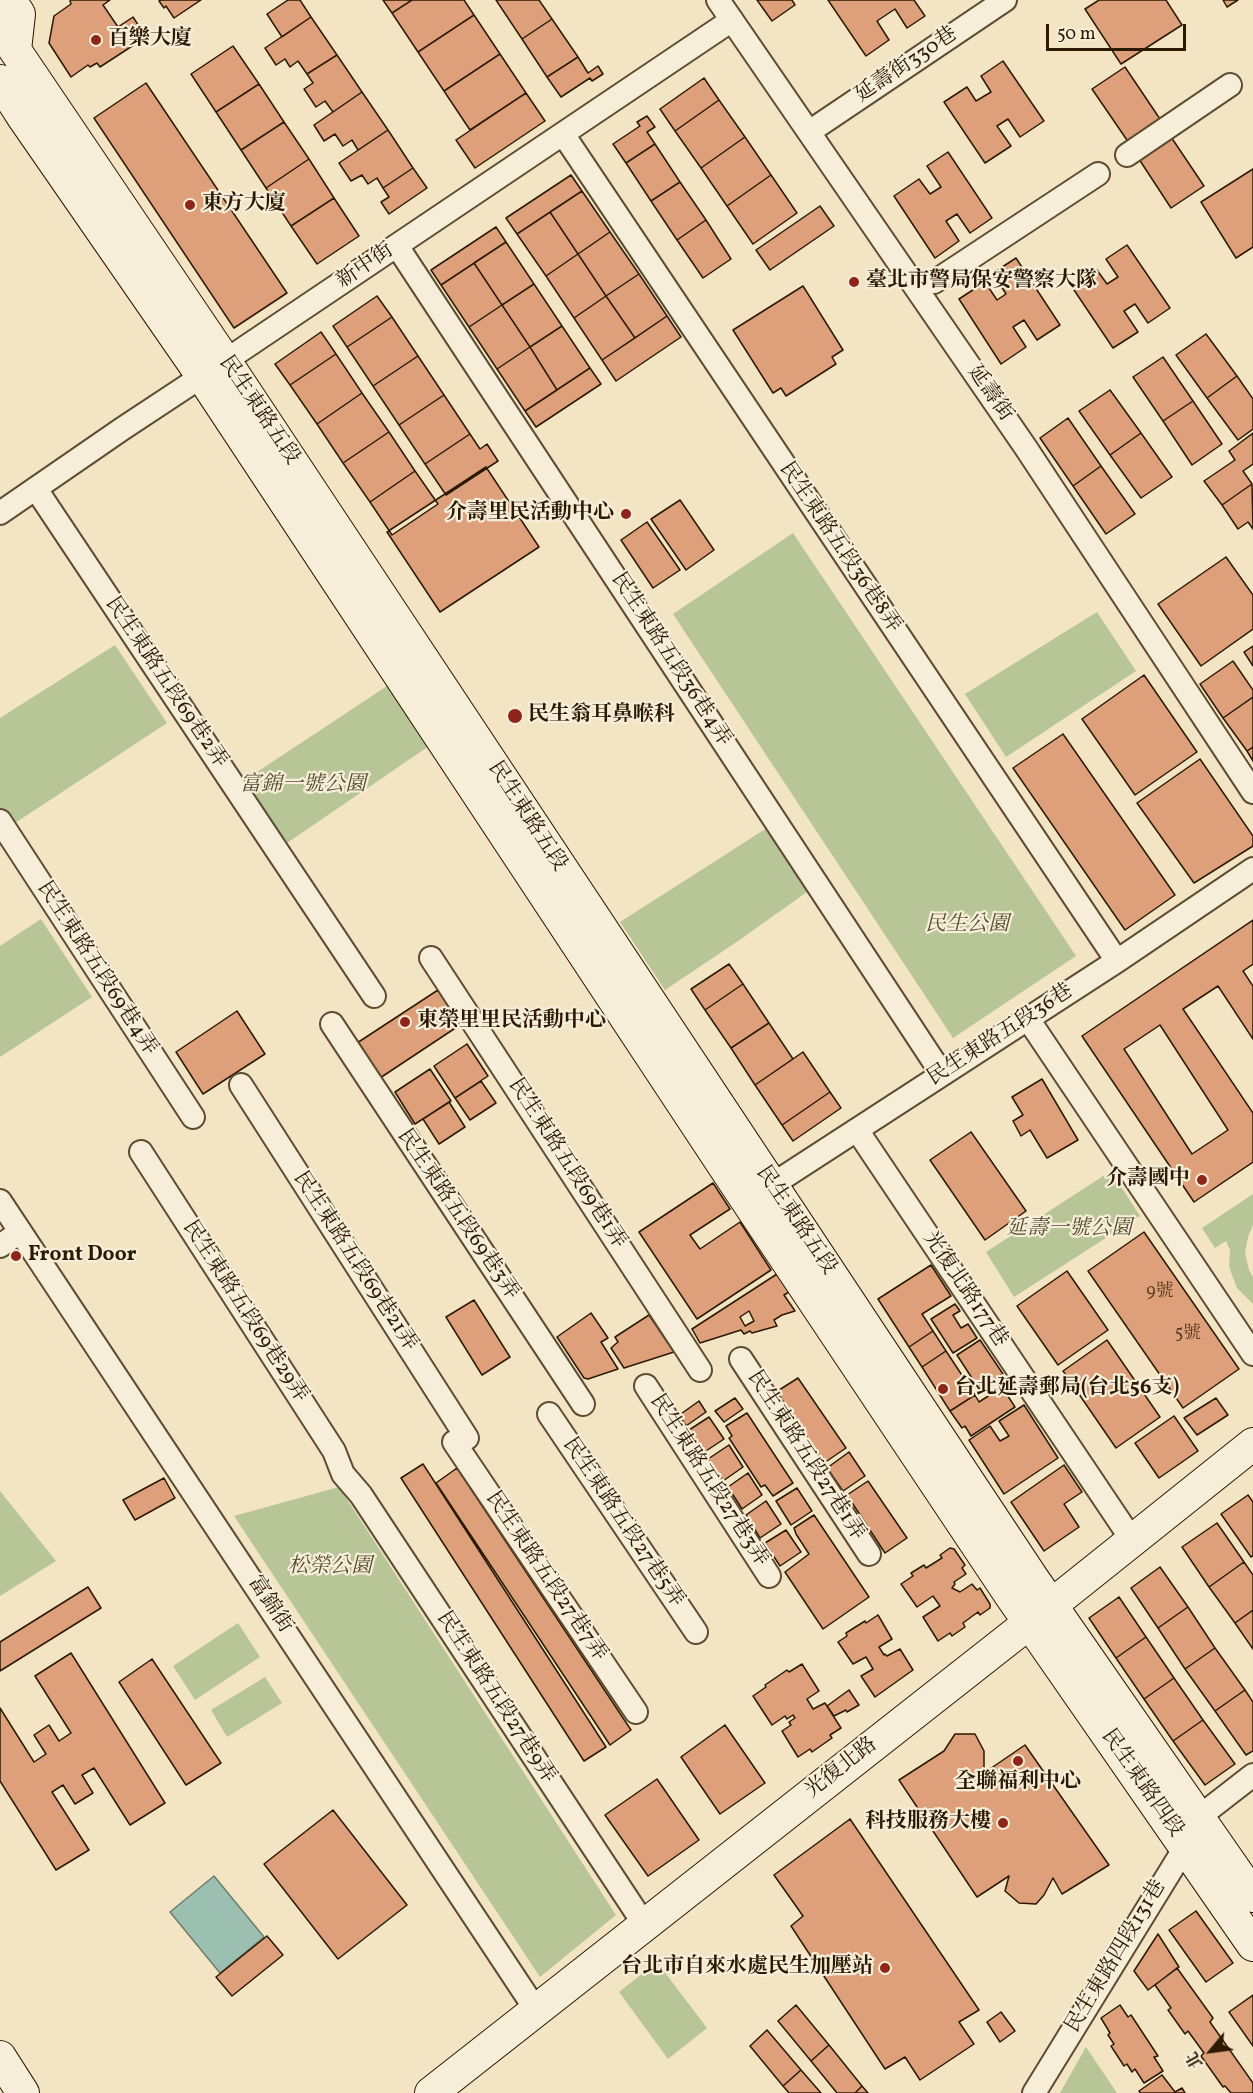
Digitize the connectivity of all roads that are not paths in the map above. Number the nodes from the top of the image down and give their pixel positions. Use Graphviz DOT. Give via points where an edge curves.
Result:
graph roads {
  1 [pos="10,0"];
  2 [pos="718,0"];
  3 [pos="1002,1"];
  4 [pos="732,20"];
  5 [pos="7,39"];
  6 [pos="0,81"];
  7 [pos="1230,85"];
  8 [pos="809,132"];
  9 [pos="563,134"];
  10 [pos="1126,155"];
  11 [pos="1098,174"];
  12 [pos="397,246"];
  13 [pos="934,282"];
  14 [pos="213,369"];
  15 [pos="36,489"];
  16 [pos="0,513"];
  17 [pos="1253,792"];
  18 [pos="0,821"];
  19 [pos="1253,869"];
  20 [pos="431,958"];
  21 [pos="1117,961"];
  22 [pos="374,996"];
  23 [pos="1028,1019"];
  24 [pos="332,1024"];
  25 [pos="942,1074"];
  26 [pos="241,1085"];
  27 [pos="193,1117"];
  28 [pos="857,1130"];
  29 [pos="141,1152"];
  30 [pos="759,1193"];
  31 [pos="0,1201"];
  32 [pos="20,1232"];
  33 [pos="0,1245"];
  34 [pos="1253,1354"];
  35 [pos="741,1359"];
  36 [pos="700,1370"];
  37 [pos="646,1386"];
  38 [pos="583,1404"];
  39 [pos="549,1414"];
  40 [pos="461,1440"];
  41 [pos="1253,1444"];
  42 [pos="343,1474"];
  43 [pos="1132,1540"];
  44 [pos="869,1554"];
  45 [pos="770,1576"];
  46 [pos="1040,1614"];
  47 [pos="696,1632"];
  48 [pos="636,1712"];
  49 [pos="1253,1775"];
  50 [pos="1201,1821"];
  51 [pos="1185,1848"];
  52 [pos="1253,1896"];
  53 [pos="644,1924"];
  54 [pos="1253,1945"];
  55 [pos="536,2010"];
  56 [pos="0,2057"];
  57 [pos="23,2093"];
  58 [pos="431,2093"];
  59 [pos="1034,2093"];
  1 -- 5 [label="street" via="19,14"];
  2 -- 4 [label="street, 延壽街"];
  3 -- 8 [label="street, 延壽街330巷"];
  4 -- 8 [label="street, 延壽街"];
  4 -- 9 [label="street, 新中街"];
  5 -- 14 [label="street, 民生東路五段"];
  6 -- 14 [label="street, 民生東路五段"];
  7 -- 10 [label="street"];
  8 -- 17 [label="street, 延壽街" via="1033,458"];
  9 -- 12 [label="street, 新中街"];
  9 -- 21 [label="street, 民生東路五段36巷8弄"];
  11 -- 13 [label="street"];
  12 -- 14 [label="street, 新中街"];
  12 -- 25 [label="street, 民生東路五段36巷4弄"];
  14 -- 15 [label="street, 新中街"];
  14 -- 30 [label="street, 民生東路五段"];
  15 -- 16 [label="street, 新中街"];
  15 -- 22 [label="street, 民生東路五段69巷2弄"];
  18 -- 27 [label="street, 民生東路五段69巷4弄"];
  19 -- 21 [label="street, 民生東路五段36巷"];
  20 -- 36 [label="street, 民生東路五段69巷1弄"];
  21 -- 23 [label="street, 民生東路五段36巷"];
  23 -- 25 [label="street, 民生東路五段36巷"];
  23 -- 34 [label="street"];
  24 -- 38 [label="street, 民生東路五段69巷3弄"];
  25 -- 28 [label="street, 民生東路五段36巷"];
  26 -- 40 [label="street, 民生東路五段69巷21弄"];
  28 -- 30 [label="street, 民生東路五段36巷"];
  28 -- 43 [label="street, 光復北路177巷"];
  29 -- 42 [label="street, 民生東路五段69巷29弄" via="334,1451"];
  30 -- 46 [label="street, 民生東路五段"];
  31 -- 32 [label="street, 富錦街"];
  32 -- 33 [label="street"];
  32 -- 55 [label="street, 富錦街"];
  35 -- 44 [label="street, 民生東路五段27巷1弄"];
  37 -- 45 [label="street, 民生東路五段27巷3弄"];
  39 -- 47 [label="street, 民生東路五段27巷5弄"];
  40 -- 48 [label="street, 民生東路五段27巷7弄"];
  41 -- 43 [label="street, 光復北路"];
  42 -- 53 [label="street, 民生東路五段27巷9弄" via="361,1495"];
  43 -- 46 [label="street, 光復北路"];
  46 -- 50 [label="street, 民生東路四段"];
  46 -- 51 [label="street, 民生東路四段"];
  46 -- 53 [label="street, 光復北路"];
  49 -- 50 [label="street, 民生東路四段131巷" via="1208,1810"];
  50 -- 51 [label="street, 民生東路四段131巷"];
  50 -- 52 [label="street, 民生東路四段"];
  51 -- 54 [label="street, 民生東路四段"];
  51 -- 59 [label="street, 民生東路四段131巷"];
  53 -- 55 [label="street, 光復北路"];
  55 -- 58 [label="street, 光復北路"];
  56 -- 57 [label="street"];
}
